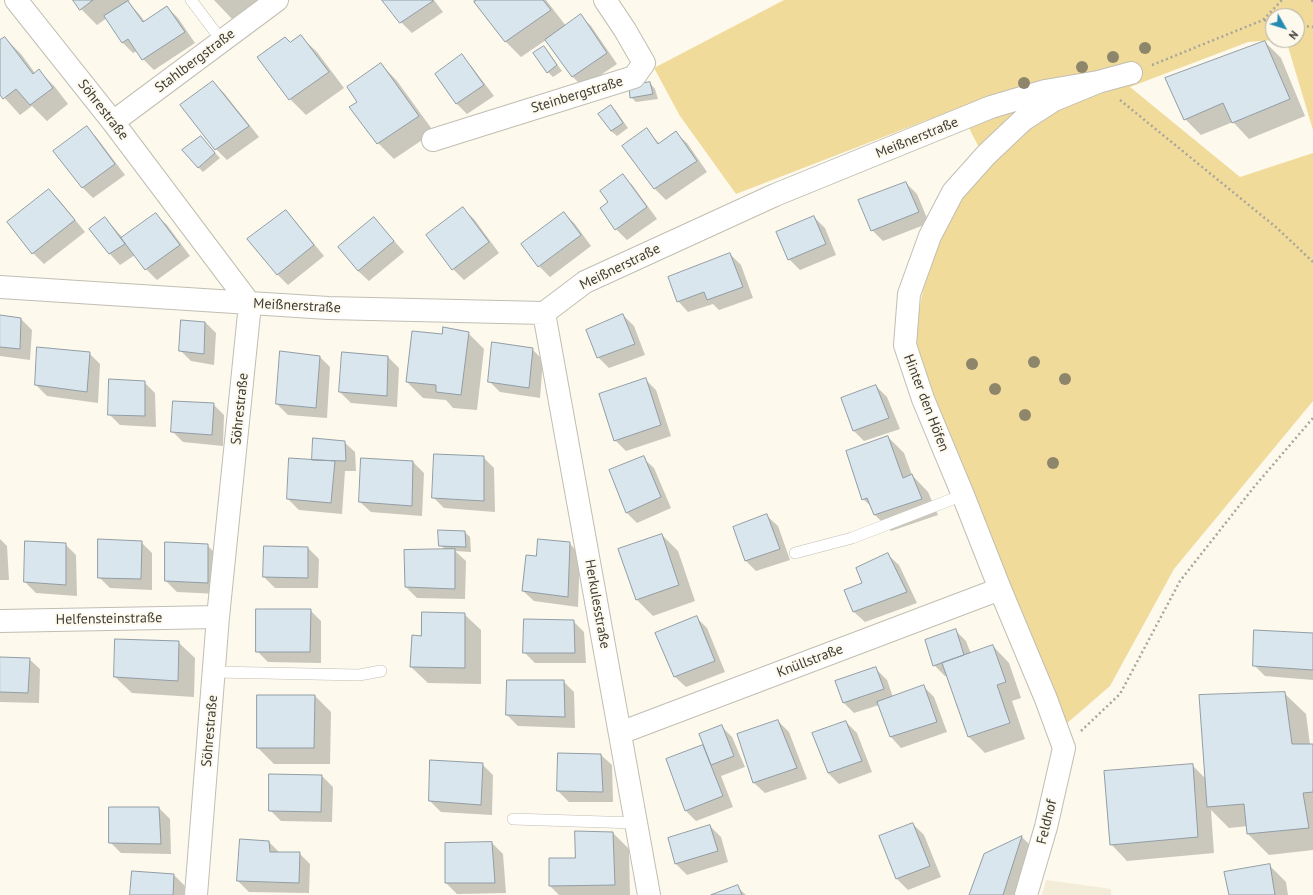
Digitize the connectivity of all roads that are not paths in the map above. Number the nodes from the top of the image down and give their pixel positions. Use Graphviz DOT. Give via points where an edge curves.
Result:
graph roads {
  1 [pos="16,0"];
  2 [pos="191,0"];
  3 [pos="277,0"];
  4 [pos="605,0"];
  5 [pos="222,41"];
  6 [pos="1132,73"];
  7 [pos="1098,82"];
  8 [pos="113,122"];
  9 [pos="433,140"];
  10 [pos="0,287"];
  11 [pos="250,304"];
  12 [pos="544,313"];
  13 [pos="963,494"];
  14 [pos="796,553"];
  15 [pos="1000,589"];
  16 [pos="218,617"];
  17 [pos="0,621"];
  18 [pos="381,671"];
  19 [pos="214,672"];
  20 [pos="620,732"];
  21 [pos="1064,748"];
  22 [pos="513,819"];
  23 [pos="636,823"];
  24 [pos="196,895"];
  25 [pos="649,895"];
  26 [pos="1026,895"];
  1 -- 8 [label="street, Söhrestraße"];
  2 -- 5 [label="lane"];
  3 -- 5 [label="street, Stahlbergstraße"];
  4 -- 9 [label="street, Steinbergstraße" via="644,64 634,78"];
  5 -- 8 [label="street, Stahlbergstraße"];
  6 -- 7 [label="street, Hinter den Höfen"];
  7 -- 12 [label="street, Meißnerstraße" via="1046,91 991,107 775,195 585,282"];
  7 -- 13 [label="street, Hinter den Höfen" via="1054,100 1023,120 986,155 953,192 930,236 909,294 904,345 923,399"];
  8 -- 11 [label="street, Söhrestraße"];
  10 -- 11 [label="street, Meißnerstraße"];
  11 -- 12 [label="street, Meißnerstraße"];
  11 -- 16 [label="street, Söhrestraße"];
  12 -- 20 [label="street, Herkulesstraße"];
  13 -- 14 [label="lane" via="852,538"];
  13 -- 15 [label="street, Hinter den Höfen"];
  15 -- 20 [label="street, Knüllstraße"];
  15 -- 21 [label="street, Hinter den Höfen"];
  16 -- 17 [label="street, Helfensteinstraße"];
  16 -- 19 [label="street, Söhrestraße"];
  18 -- 19 [label="lane" via="359,675"];
  19 -- 24 [label="street, Söhrestraße"];
  20 -- 23 [label="street, Herkulesstraße"];
  21 -- 26 [label="street, Feldhof" via="1046,828"];
  22 -- 23 [label="lane"];
  23 -- 25 [label="street, Herkulesstraße"];
}
